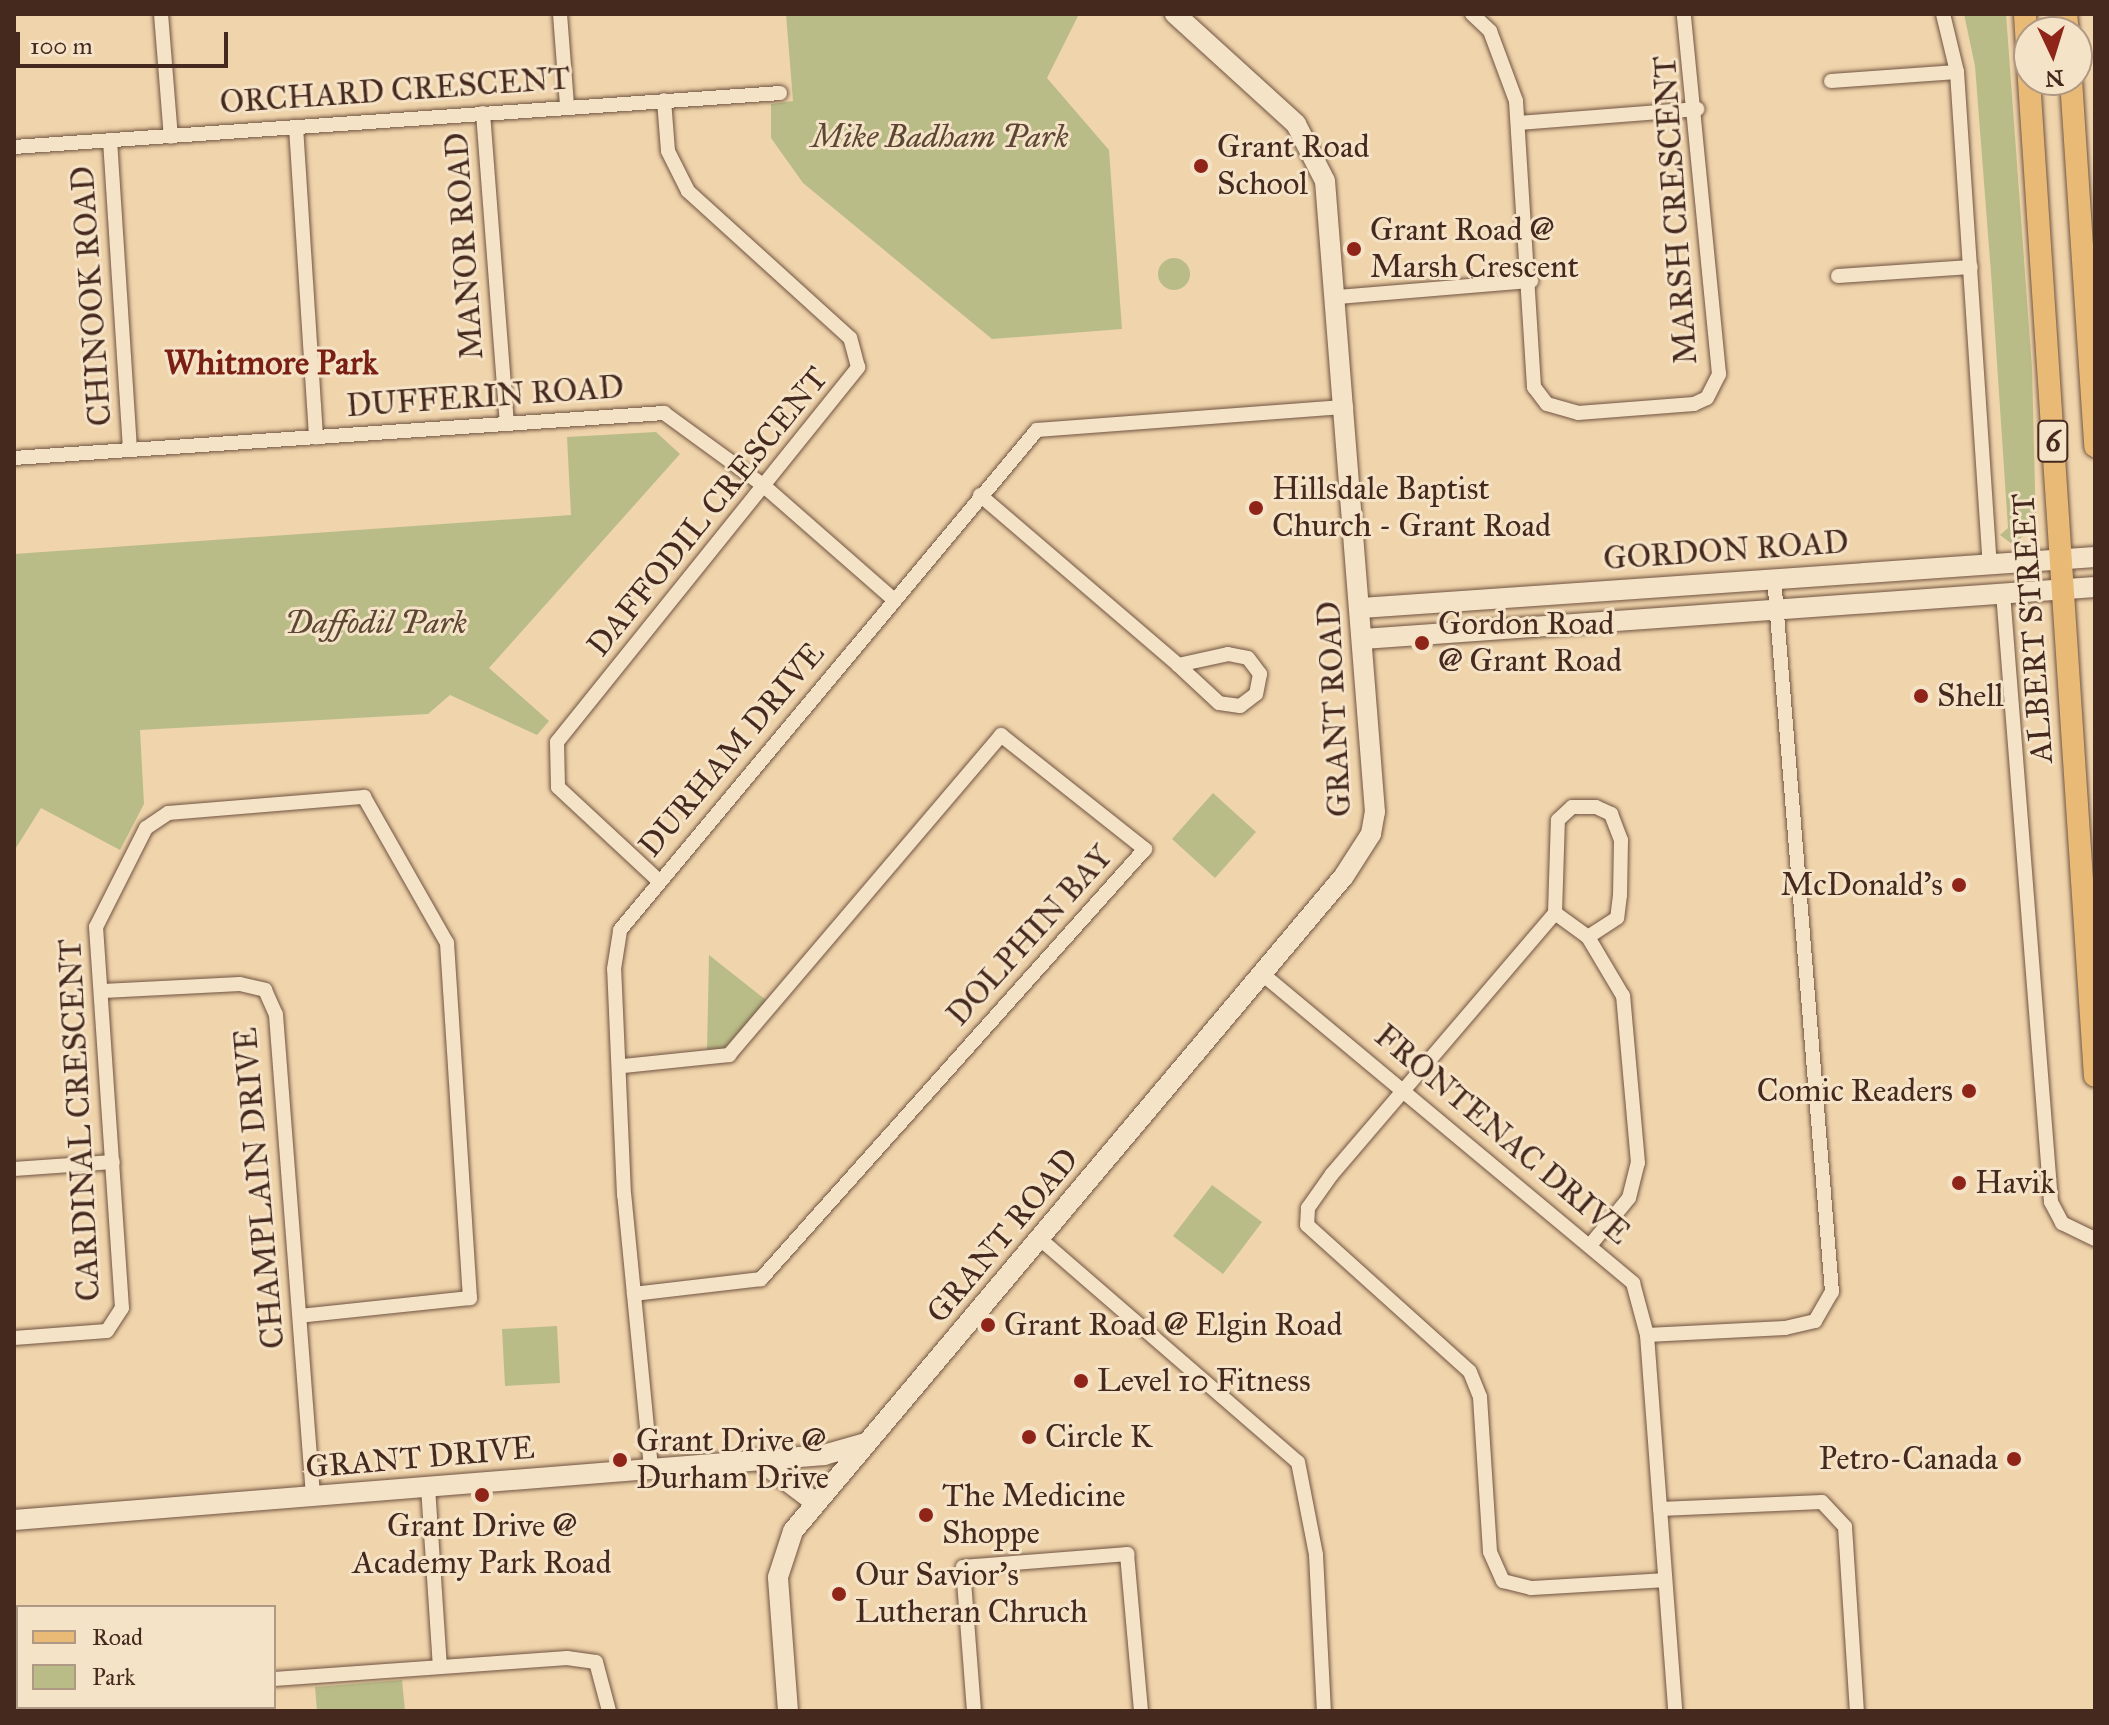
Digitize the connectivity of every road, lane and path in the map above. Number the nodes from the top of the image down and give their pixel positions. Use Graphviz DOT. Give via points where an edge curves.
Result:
graph roads {
  1 [pos="161,14"];
  2 [pos="560,14"];
  3 [pos="1175,14"];
  4 [pos="1472,14"];
  5 [pos="1684,14"];
  6 [pos="1943,14"];
  7 [pos="1957,72"];
  8 [pos="1831,81"];
  9 [pos="780,93"];
  10 [pos="2030,96"];
  11 [pos="2072,96"];
  12 [pos="664,100"];
  13 [pos="567,106"];
  14 [pos="1697,109"];
  15 [pos="483,113"];
  16 [pos="1519,123"];
  17 [pos="296,127"];
  18 [pos="171,137"];
  19 [pos="110,140"];
  20 [pos="14,147"];
  21 [pos="1971,267"];
  22 [pos="1838,276"];
  23 [pos="1531,281"];
  24 [pos="1339,297"];
  25 [pos="1346,407"];
  26 [pos="507,423"];
  27 [pos="316,437"];
  28 [pos="2095,446"];
  29 [pos="130,449"];
  30 [pos="14,458"];
  31 [pos="764,486"];
  32 [pos="980,495"];
  33 [pos="2095,557"];
  34 [pos="2060,559"];
  35 [pos="1990,564"];
  36 [pos="1774,578"];
  37 [pos="2095,587"];
  38 [pos="2061,589"];
  39 [pos="1562,593"];
  40 [pos="2003,593"];
  41 [pos="893,599"];
  42 [pos="1776,607"];
  43 [pos="1361,608"];
  44 [pos="1564,624"];
  45 [pos="1363,639"];
  46 [pos="1178,665"];
  47 [pos="659,881"];
  48 [pos="1555,913"];
  49 [pos="1588,937"];
  50 [pos="1260,972"];
  51 [pos="103,991"];
  52 [pos="623,1066"];
  53 [pos="2095,1076"];
  54 [pos="1404,1089"];
  55 [pos="113,1162"];
  56 [pos="14,1169"];
  57 [pos="1039,1238"];
  58 [pos="2095,1239"];
  59 [pos="1592,1243"];
  60 [pos="634,1294"];
  61 [pos="300,1316"];
  62 [pos="1647,1335"];
  63 [pos="14,1338"];
  64 [pos="869,1442"];
  65 [pos="758,1459"];
  66 [pos="651,1468"];
  67 [pos="428,1487"];
  68 [pos="313,1497"];
  69 [pos="816,1503"];
  70 [pos="1660,1509"];
  71 [pos="14,1520"];
  72 [pos="1664,1580"];
  73 [pos="440,1667"];
  74 [pos="276,1679"];
  75 [pos="609,1711"];
  76 [pos="788,1711"];
  77 [pos="974,1711"];
  78 [pos="1141,1711"];
  79 [pos="1324,1711"];
  80 [pos="1675,1711"];
  81 [pos="1857,1711"];
  1 -- 18 [label="street"];
  2 -- 13 [label="street"];
  3 -- 24 [label="street, GRANT ROAD" via="1260,85 1314,153 1333,218"];
  4 -- 16 [label="street, MARSH CRESCENT" via="1508,67"];
  5 -- 14 [label="street, MARSH CRESCENT"];
  6 -- 7 [label="street, ALBERT STREET"];
  7 -- 8 [label="street"];
  7 -- 21 [label="street, ALBERT STREET"];
  9 -- 12 [label="street, ORCHARD CRESCENT"];
  10 -- 34 [label="main road, ALBERT STREET / 6"];
  11 -- 28 [label="main road, 6"];
  12 -- 13 [label="street, ORCHARD CRESCENT"];
  12 -- 31 [label="street, DAFFODIL CRESCENT" via="668,151 688,191 858,351 850,385"];
  13 -- 15 [label="street, ORCHARD CRESCENT"];
  14 -- 16 [label="street"];
  14 -- 23 [label="street, MARSH CRESCENT" via="1719,374 1707,398 1578,413 1547,404 1534,387"];
  15 -- 17 [label="street, ORCHARD CRESCENT"];
  15 -- 26 [label="street, MANOR ROAD"];
  16 -- 23 [label="street, MARSH CRESCENT"];
  17 -- 18 [label="street, ORCHARD CRESCENT"];
  17 -- 27 [label="street"];
  18 -- 19 [label="street, ORCHARD CRESCENT"];
  19 -- 20 [label="street, ORCHARD CRESCENT"];
  19 -- 29 [label="street, CHINOOK ROAD"];
  21 -- 22 [label="street"];
  21 -- 35 [label="street, ALBERT STREET"];
  23 -- 24 [label="street"];
  24 -- 25 [label="street, GRANT ROAD"];
  25 -- 32 [label="street, DURHAM DRIVE" via="1037,430"];
  25 -- 43 [label="street, GRANT ROAD"];
  26 -- 27 [label="street, DUFFERIN ROAD"];
  26 -- 31 [label="street, DUFFERIN ROAD" via="664,413"];
  27 -- 29 [label="street, DUFFERIN ROAD"];
  29 -- 30 [label="street, DUFFERIN ROAD"];
  31 -- 41 [label="street, DUFFERIN ROAD"];
  31 -- 47 [label="street, DAFFODIL CRESCENT" via="557,742 558,787"];
  32 -- 41 [label="street, DURHAM DRIVE"];
  32 -- 46 [label="street"];
  33 -- 34 [label="street, GORDON ROAD"];
  34 -- 35 [label="street, GORDON ROAD"];
  34 -- 38 [label="main road, ALBERT STREET / 6"];
  35 -- 36 [label="street, GORDON ROAD"];
  36 -- 39 [label="street, GORDON ROAD"];
  36 -- 42 [label="street"];
  37 -- 38 [label="street, GORDON ROAD"];
  38 -- 40 [label="street, GORDON ROAD"];
  38 -- 53 [label="main road, ALBERT STREET / 6"];
  39 -- 43 [label="street, GORDON ROAD"];
  39 -- 44 [label="street"];
  40 -- 42 [label="street, GORDON ROAD"];
  40 -- 58 [label="street" via="2051,1202 2062,1223"];
  41 -- 47 [label="street, DURHAM DRIVE"];
  42 -- 44 [label="street, GORDON ROAD"];
  42 -- 62 [label="street" via="1832,1292 1815,1321 1785,1328"];
  43 -- 45 [label="street, GRANT ROAD"];
  44 -- 45 [label="street, GORDON ROAD"];
  45 -- 50 [label="street, GRANT ROAD" via="1371,834"];
  46 -- 46 [label="street" via="1219,703 1240,706 1256,694 1260,674 1248,658 1228,654"];
  47 -- 52 [label="street, DURHAM DRIVE" via="620,930 614,969"];
  48 -- 49 [label="street"];
  48 -- 49 [label="street" via="1558,820 1572,807 1596,807 1611,814 1621,840 1617,918"];
  48 -- 54 [label="street"];
  49 -- 59 [label="street" via="1623,996 1638,1163 1629,1198"];
  50 -- 54 [label="street, FRONTENAC DRIVE"];
  50 -- 57 [label="street, GRANT ROAD"];
  51 -- 55 [label="street, CARDINAL CRESCENT"];
  51 -- 61 [label="street, CHAMPLAIN DRIVE" via="240,984 265,990 276,1015"];
  51 -- 61 [label="street, CARDINAL CRESCENT" via="100,910 155,818 367,801 447,943 470,1298"];
  52 -- 60 [label="street, DURHAM DRIVE"];
  52 -- 60 [label="street, DOLPHIN BAY" via="729,1055 1001,735 1145,849 761,1279"];
  54 -- 59 [label="street, FRONTENAC DRIVE"];
  54 -- 72 [label="street" via="1308,1208 1307,1225 1470,1372 1480,1397 1490,1552 1503,1581 1531,1588"];
  55 -- 56 [label="street"];
  55 -- 63 [label="street, CARDINAL CRESCENT" via="122,1308 107,1331"];
  57 -- 64 [label="street, GRANT ROAD"];
  57 -- 79 [label="street" via="1298,1462 1316,1555"];
  59 -- 62 [label="street, FRONTENAC DRIVE" via="1633,1283"];
  60 -- 66 [label="street, DURHAM DRIVE"];
  61 -- 68 [label="street, CHAMPLAIN DRIVE"];
  62 -- 70 [label="street, FRONTENAC DRIVE"];
  64 -- 65 [label="street, GRANT DRIVE" via="824,1455"];
  64 -- 69 [label="street, GRANT ROAD"];
  65 -- 66 [label="street, GRANT DRIVE"];
  65 -- 69 [label="street"];
  66 -- 67 [label="street, GRANT DRIVE"];
  67 -- 68 [label="street, GRANT DRIVE"];
  67 -- 73 [label="street"];
  68 -- 71 [label="street, GRANT DRIVE"];
  69 -- 76 [label="street, GRANT ROAD" via="793,1531 778,1577"];
  70 -- 72 [label="street, FRONTENAC DRIVE"];
  70 -- 81 [label="street" via="1822,1502 1845,1527"];
  72 -- 80 [label="street, FRONTENAC DRIVE"];
  73 -- 74 [label="street"];
  73 -- 75 [label="street" via="596,1662"];
  77 -- 78 [label="street" via="963,1567 1127,1554"];
}
